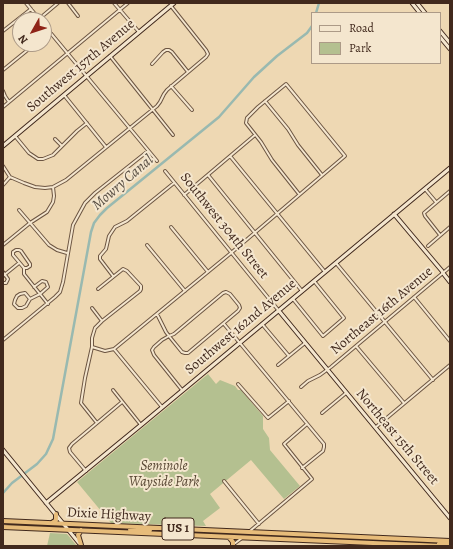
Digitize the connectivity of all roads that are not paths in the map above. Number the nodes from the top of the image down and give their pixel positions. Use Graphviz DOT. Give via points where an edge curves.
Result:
graph roads {
  1 [pos="26,3"];
  2 [pos="58,3"];
  3 [pos="68,3"];
  4 [pos="114,3"];
  5 [pos="128,3"];
  6 [pos="174,3"];
  7 [pos="412,3"];
  8 [pos="417,3"];
  9 [pos="170,6"];
  10 [pos="31,9"];
  11 [pos="120,10"];
  12 [pos="33,12"];
  13 [pos="48,12"];
  14 [pos="419,12"];
  15 [pos="424,12"];
  16 [pos="78,16"];
  17 [pos="3,32"];
  18 [pos="139,32"];
  19 [pos="441,32"];
  20 [pos="52,34"];
  21 [pos="441,38"];
  22 [pos="450,43"];
  23 [pos="450,49"];
  24 [pos="25,52"];
  25 [pos="68,53"];
  26 [pos="110,56"];
  27 [pos="152,64"];
  28 [pos="3,70"];
  29 [pos="188,72"];
  30 [pos="87,76"];
  31 [pos="171,86"];
  32 [pos="3,91"];
  33 [pos="64,95"];
  34 [pos="265,101"];
  35 [pos="9,102"];
  36 [pos="3,107"];
  37 [pos="153,110"];
  38 [pos="192,110"];
  39 [pos="87,123"];
  40 [pos="130,129"];
  41 [pos="173,135"];
  42 [pos="255,135"];
  43 [pos="15,136"];
  44 [pos="55,139"];
  45 [pos="3,146"];
  46 [pos="62,146"];
  47 [pos="107,147"];
  48 [pos="148,150"];
  49 [pos="230,156"];
  50 [pos="157,161"];
  51 [pos="3,166"];
  52 [pos="450,168"];
  53 [pos="165,171"];
  54 [pos="208,175"];
  55 [pos="322,175"];
  56 [pos="10,176"];
  57 [pos="174,183"];
  58 [pos="3,184"];
  59 [pos="53,187"];
  60 [pos="425,189"];
  61 [pos="450,191"];
  62 [pos="299,194"];
  63 [pos="184,195"];
  64 [pos="436,202"];
  65 [pos="19,210"];
  66 [pos="277,214"];
  67 [pos="394,214"];
  68 [pos="30,223"];
  69 [pos="171,227"];
  70 [pos="450,227"];
  71 [pos="254,233"];
  72 [pos="440,235"];
  73 [pos="3,245"];
  74 [pos="147,245"];
  75 [pos="428,246"];
  76 [pos="67,253"];
  77 [pos="231,253"];
  78 [pos="19,263"];
  79 [pos="336,263"];
  80 [pos="450,267"];
  81 [pos="24,268"];
  82 [pos="3,272"];
  83 [pos="208,272"];
  84 [pos="325,272"];
  85 [pos="443,273"];
  86 [pos="4,275"];
  87 [pos="113,276"];
  88 [pos="314,281"];
  89 [pos="450,282"];
  90 [pos="3,283"];
  91 [pos="34,287"];
  92 [pos="98,289"];
  93 [pos="185,291"];
  94 [pos="302,291"];
  95 [pos="40,294"];
  96 [pos="414,297"];
  97 [pos="30,299"];
  98 [pos="293,299"];
  99 [pos="48,304"];
  100 [pos="92,308"];
  101 [pos="279,311"];
  102 [pos="157,314"];
  103 [pos="102,321"];
  104 [pos="385,321"];
  105 [pos="224,324"];
  106 [pos="262,324"];
  107 [pos="169,336"];
  108 [pos="3,340"];
  109 [pos="450,341"];
  110 [pos="240,343"];
  111 [pos="305,343"];
  112 [pos="356,346"];
  113 [pos="92,347"];
  114 [pos="114,349"];
  115 [pos="289,356"];
  116 [pos="278,365"];
  117 [pos="450,365"];
  118 [pos="327,370"];
  119 [pos="433,380"];
  120 [pos="238,384"];
  121 [pos="301,387"];
  122 [pos="112,390"];
  123 [pos="182,390"];
  124 [pos="346,393"];
  125 [pos="289,401"];
  126 [pos="122,402"];
  127 [pos="404,404"];
  128 [pos="162,407"];
  129 [pos="322,413"];
  130 [pos="96,423"];
  131 [pos="307,424"];
  132 [pos="141,425"];
  133 [pos="375,428"];
  134 [pos="3,450"];
  135 [pos="302,468"];
  136 [pos="86,471"];
  137 [pos="224,481"];
  138 [pos="46,503"];
  139 [pos="56,514"];
  140 [pos="450,518"];
  141 [pos="3,521"];
  142 [pos="52,523"];
  143 [pos="64,524"];
  144 [pos="259,524"];
  145 [pos="119,526"];
  146 [pos="3,527"];
  147 [pos="16,527"];
  148 [pos="154,528"];
  149 [pos="69,530"];
  150 [pos="81,530"];
  151 [pos="194,530"];
  152 [pos="118,532"];
  153 [pos="249,532"];
  154 [pos="265,533"];
  155 [pos="157,534"];
  156 [pos="227,536"];
  157 [pos="243,537"];
  158 [pos="359,537"];
  159 [pos="401,539"];
  160 [pos="324,541"];
  161 [pos="450,542"];
  162 [pos="367,543"];
  163 [pos="81,545"];
  164 [pos="233,546"];
  165 [pos="435,546"];
  166 [pos="442,546"];
  1 -- 10 [label="street"];
  2 -- 13 [label="street"];
  3 -- 16 [label="street"];
  4 -- 11 [label="street"];
  5 -- 11 [label="street"];
  6 -- 9 [label="street, Southwest 157th Avenue"];
  7 -- 14 [label="street"];
  8 -- 15 [label="street"];
  9 -- 18 [label="street, Southwest 157th Avenue"];
  9 -- 29 [label="street" via="208,54"];
  10 -- 12 [label="street"];
  10 -- 17 [label="street"];
  11 -- 18 [label="street"];
  11 -- 25 [label="street"];
  18 -- 26 [label="street, Southwest 157th Avenue"];
  19 -- 22 [label="street"];
  20 -- 25 [label="street"];
  21 -- 23 [label="street"];
  24 -- 28 [label="street"];
  25 -- 30 [label="street"];
  25 -- 35 [label="street"];
  26 -- 30 [label="street, Southwest 157th Avenue"];
  26 -- 37 [label="street"];
  27 -- 29 [label="street" via="166,50 174,54"];
  29 -- 31 [label="street"];
  30 -- 33 [label="street, Southwest 157th Avenue"];
  30 -- 40 [label="street"];
  31 -- 37 [label="street"];
  31 -- 38 [label="street"];
  32 -- 35 [label="street"];
  33 -- 39 [label="street"];
  33 -- 43 [label="street, Southwest 157th Avenue"];
  34 -- 42 [label="street" via="246,120"];
  34 -- 55 [label="street"];
  34 -- 55 [label="street" via="286,84 345,156"];
  35 -- 36 [label="street"];
  37 -- 40 [label="street"];
  37 -- 41 [label="street"];
  39 -- 46 [label="street"];
  39 -- 47 [label="street"];
  40 -- 47 [label="street"];
  40 -- 48 [label="street"];
  42 -- 49 [label="street"];
  42 -- 62 [label="street"];
  43 -- 45 [label="street, Southwest 157th Avenue"];
  43 -- 46 [label="street" via="29,153 38,159 53,155"];
  44 -- 46 [label="street"];
  47 -- 59 [label="street" via="66,180"];
  48 -- 50 [label="street"];
  48 -- 76 [label="street" via="85,203 73,225"];
  49 -- 54 [label="street"];
  49 -- 66 [label="street"];
  51 -- 56 [label="street"];
  52 -- 60 [label="street, Southwest 162nd Avenue"];
  53 -- 57 [label="street, Southwest 304th Street"];
  54 -- 63 [label="street"];
  54 -- 71 [label="street"];
  55 -- 62 [label="street"];
  56 -- 58 [label="street"];
  56 -- 59 [label="street" via="35,187"];
  57 -- 63 [label="street, Southwest 304th Street"];
  57 -- 87 [label="street" via="127,221 115,227 109,236 100,259"];
  59 -- 68 [label="street" via="54,196 47,212"];
  60 -- 64 [label="street"];
  60 -- 67 [label="street, Southwest 162nd Avenue"];
  61 -- 64 [label="street"];
  62 -- 66 [label="street"];
  63 -- 77 [label="street, Southwest 304th Street"];
  64 -- 72 [label="street" via="424,213"];
  65 -- 68 [label="street"];
  66 -- 71 [label="street"];
  66 -- 84 [label="street"];
  67 -- 79 [label="street, Southwest 162nd Avenue"];
  67 -- 85 [label="street"];
  68 -- 73 [label="street"];
  68 -- 76 [label="street" via="49,245"];
  69 -- 83 [label="street"];
  70 -- 72 [label="street"];
  71 -- 77 [label="street"];
  71 -- 94 [label="street"];
  72 -- 75 [label="street"];
  74 -- 93 [label="street"];
  76 -- 99 [label="street" via="61,289 56,298"];
  77 -- 83 [label="street"];
  77 -- 101 [label="street, Southwest 304th Street"];
  78 -- 81 [label="street"];
  78 -- 81 [label="street" via="13,255 17,249 30,264 28,268"];
  78 -- 86 [label="street"];
  79 -- 84 [label="street, Southwest 162nd Avenue"];
  79 -- 104 [label="street"];
  80 -- 85 [label="street, Northeast 16th Avenue"];
  81 -- 91 [label="street" via="24,274"];
  82 -- 86 [label="street"];
  83 -- 93 [label="street"];
  84 -- 88 [label="street, Southwest 162nd Avenue"];
  85 -- 89 [label="street"];
  85 -- 96 [label="street, Northeast 16th Avenue"];
  86 -- 90 [label="street" via="8,278"];
  87 -- 92 [label="street"];
  87 -- 103 [label="street" via="123,269 128,270 141,289"];
  88 -- 94 [label="street, Southwest 162nd Avenue"];
  88 -- 98 [label="street" via="344,318 323,336"];
  91 -- 95 [label="street"];
  91 -- 95 [label="street" via="42,281 48,284"];
  93 -- 102 [label="street"];
  94 -- 98 [label="street, Southwest 162nd Avenue"];
  95 -- 97 [label="street"];
  95 -- 99 [label="street"];
  96 -- 104 [label="street, Northeast 16th Avenue"];
  96 -- 109 [label="street"];
  97 -- 97 [label="street" via="25,294 20,294 14,300 14,304 22,308"];
  98 -- 101 [label="street, Southwest 162nd Avenue"];
  99 -- 108 [label="street"];
  100 -- 103 [label="street"];
  101 -- 106 [label="street, Southwest 162nd Avenue"];
  101 -- 111 [label="street, Southwest 304th Street"];
  102 -- 107 [label="street"];
  102 -- 114 [label="street"];
  103 -- 113 [label="street" via="95,328"];
  104 -- 112 [label="street, Northeast 16th Avenue"];
  104 -- 119 [label="street"];
  105 -- 107 [label="street" via="188,353 182,352"];
  105 -- 107 [label="street" via="240,308 226,292"];
  105 -- 110 [label="street"];
  106 -- 110 [label="street, Southwest 162nd Avenue"];
  106 -- 115 [label="street"];
  107 -- 123 [label="street" via="152,350"];
  110 -- 123 [label="street, Southwest 162nd Avenue"];
  110 -- 125 [label="street"];
  111 -- 115 [label="street"];
  111 -- 118 [label="street, Southwest 304th Street"];
  112 -- 118 [label="street, Northeast 16th Avenue"];
  112 -- 127 [label="street"];
  113 -- 114 [label="street" via="105,351"];
  113 -- 130 [label="street" via="81,403"];
  114 -- 128 [label="street"];
  115 -- 116 [label="street"];
  117 -- 119 [label="street"];
  118 -- 121 [label="street, Northeast 16th Avenue"];
  118 -- 124 [label="street, Northeast 15th Street"];
  119 -- 127 [label="street"];
  120 -- 125 [label="street" via="268,418"];
  122 -- 126 [label="street"];
  123 -- 128 [label="street, Southwest 162nd Avenue"];
  124 -- 129 [label="street"];
  124 -- 133 [label="street, Northeast 15th Street"];
  125 -- 131 [label="street"];
  126 -- 130 [label="street"];
  126 -- 132 [label="street"];
  127 -- 133 [label="street"];
  128 -- 132 [label="street, Southwest 162nd Avenue"];
  130 -- 136 [label="street" via="69,448"];
  131 -- 135 [label="street" via="324,447 323,451"];
  131 -- 135 [label="street" via="284,444"];
  132 -- 136 [label="street, Southwest 162nd Avenue"];
  133 -- 140 [label="street, Northeast 15th Street"];
  134 -- 138 [label="street"];
  135 -- 144 [label="street" via="312,479"];
  136 -- 138 [label="street, Southwest 162nd Avenue"];
  137 -- 144 [label="street"];
  138 -- 139 [label="street"];
  139 -- 142 [label="highway" via="56,520"];
  139 -- 143 [label="street"];
  141 -- 142 [label="highway, Dixie Highway / US 1"];
  142 -- 143 [label="highway, Dixie Highway / US 1"];
  143 -- 145 [label="highway, Dixie Highway / US 1"];
  143 -- 147 [label="highway" via="59,527"];
  143 -- 149 [label="street"];
  144 -- 153 [label="street"];
  145 -- 148 [label="highway, Dixie Highway / US 1"];
  145 -- 149 [label="highway" via="76,527"];
  146 -- 147 [label="highway, Dixie Highway / US 1"];
  147 -- 149 [label="highway, Dixie Highway / US 1"];
  148 -- 151 [label="highway, Dixie Highway / US 1"];
  148 -- 152 [label="highway" via="151,531 127,529"];
  149 -- 150 [label="highway, Dixie Highway / US 1"];
  149 -- 163 [label="street"];
  150 -- 152 [label="highway, Dixie Highway / US 1"];
  150 -- 163 [label="highway" via="78,534"];
  151 -- 153 [label="highway, Dixie Highway / US 1"];
  151 -- 155 [label="highway" via="159,531"];
  152 -- 155 [label="highway, Dixie Highway / US 1"];
  153 -- 154 [label="highway, US 1"];
  153 -- 156 [label="highway"];
  154 -- 157 [label="highway"];
  154 -- 158 [label="highway, US 1"];
  155 -- 156 [label="highway, Dixie Highway / US 1"];
  156 -- 157 [label="highway, US 1"];
  156 -- 164 [label="highway" via="233,542"];
  157 -- 160 [label="highway, US 1"];
  157 -- 164 [label="street"];
  158 -- 159 [label="highway, US 1"];
  158 -- 160 [label="highway" via="357,540"];
  159 -- 161 [label="highway, US 1"];
  159 -- 162 [label="highway" via="368,540"];
  160 -- 162 [label="highway, US 1"];
  161 -- 165 [label="highway"];
  162 -- 165 [label="highway, US 1"];
  165 -- 166 [label="highway, US 1"];
}
